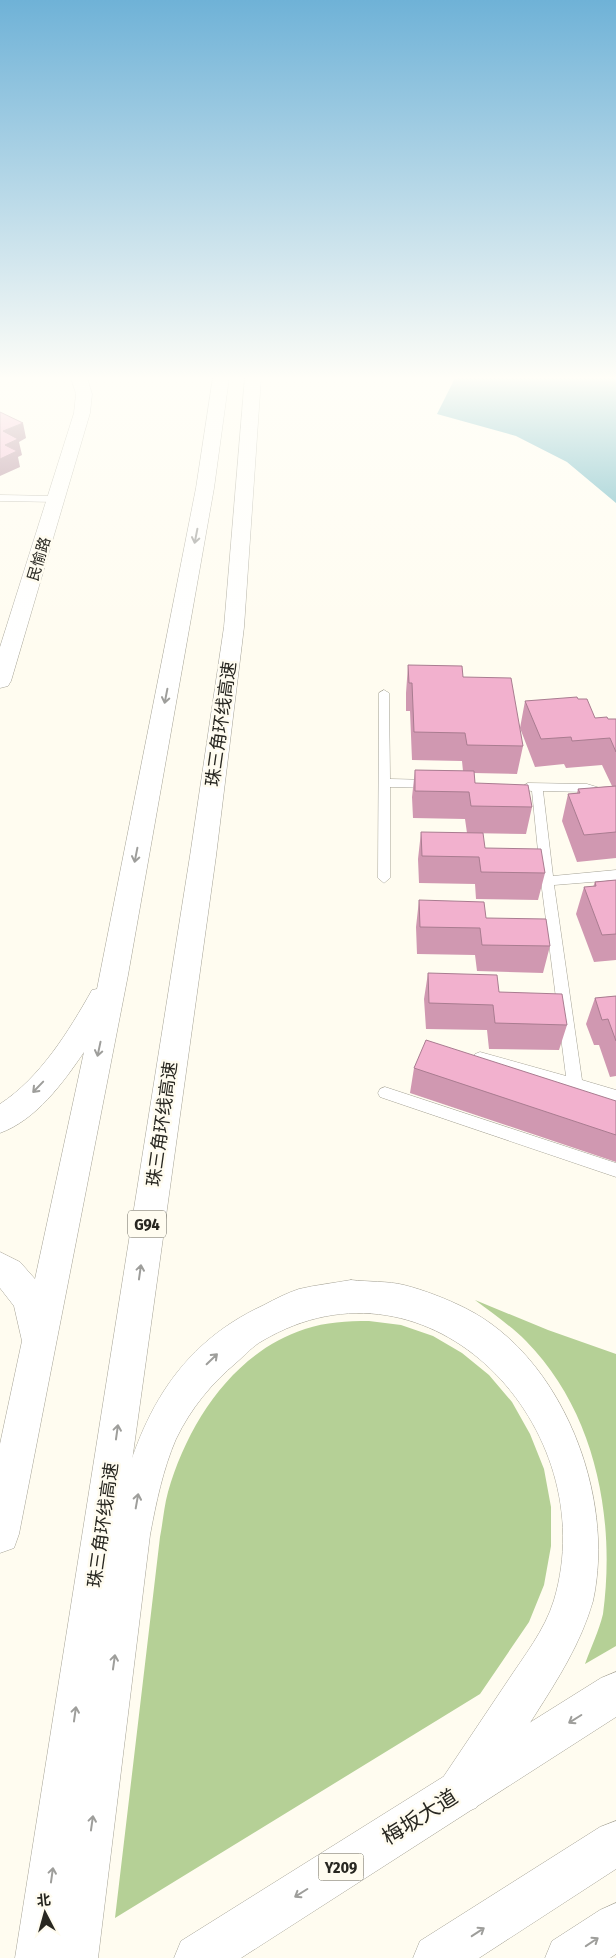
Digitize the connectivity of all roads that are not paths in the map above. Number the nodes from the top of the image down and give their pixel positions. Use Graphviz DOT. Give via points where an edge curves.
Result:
graph roads {
  1 [pos="65,469"];
  2 [pos="208,469"];
  3 [pos="246,469"];
  4 [pos="0,498"];
  5 [pos="57,498"];
  6 [pos="6,648"];
  7 [pos="0,681"];
  8 [pos="384,693"];
  9 [pos="385,783"];
  10 [pos="442,784"];
  11 [pos="518,786"];
  12 [pos="537,787"];
  13 [pos="616,797"];
  14 [pos="616,874"];
  15 [pos="384,878"];
  16 [pos="547,881"];
  17 [pos="114,975"];
  18 [pos="462,1053"];
  19 [pos="575,1085"];
  20 [pos="386,1093"];
  21 [pos="616,1096"];
  22 [pos="0,1120"];
  23 [pos="616,1170"];
  24 [pos="0,1268"];
  25 [pos="36,1358"];
  26 [pos="0,1534"];
  27 [pos="616,1692"];
  28 [pos="460,1792"];
  29 [pos="616,1843"];
  30 [pos="616,1926"];
  31 [pos="209,1951"];
  32 [pos="40,1958"];
  33 [pos="74,1958"];
  34 [pos="437,1958"];
  35 [pos="569,1958"];
  1 -- 5 [label="main road, 民愉路"];
  2 -- 17 [label="main road, one-way"];
  32 -- 3 [label="main road, 珠三角环线高速 / G94, one-way" via="203,856 234,627"];
  4 -- 5 [label="lane"];
  5 -- 6 [label="main road, 民愉路"];
  6 -- 7 [label="main road, 民愉路"];
  8 -- 9 [label="lane"];
  9 -- 10 [label="lane"];
  9 -- 15 [label="lane"];
  11 -- 12 [label="lane"];
  12 -- 13 [label="lane" via="587,788"];
  12 -- 16 [label="lane"];
  14 -- 16 [label="lane"];
  16 -- 19 [label="lane"];
  17 -- 22 [label="main road, one-way" via="96,1010 59,1063 38,1088"];
  17 -- 25 [label="main road, one-way"];
  18 -- 19 [label="lane"];
  19 -- 21 [label="lane"];
  20 -- 23 [label="lane"];
  24 -- 25 [label="main road" via="12,1275 30,1300 36,1329"];
  25 -- 26 [label="main road"];
  27 -- 28 [label="main road, 梅坂大道 / Y209, one-way"];
  28 -- 31 [label="main road, 梅坂大道 / Y209, one-way"];
  33 -- 28 [label="main road, one-way" via="140,1487 155,1444 176,1404 201,1370 231,1341 262,1320 296,1305 342,1296 370,1295 407,1301 442,1313 476,1332 507,1357 534,1388 556,1424 572,1464 580,1508 581,1544 574,1599 557,1642"];
  34 -- 29 [label="main road, one-way"];
  35 -- 30 [label="main road, one-way"];
}
